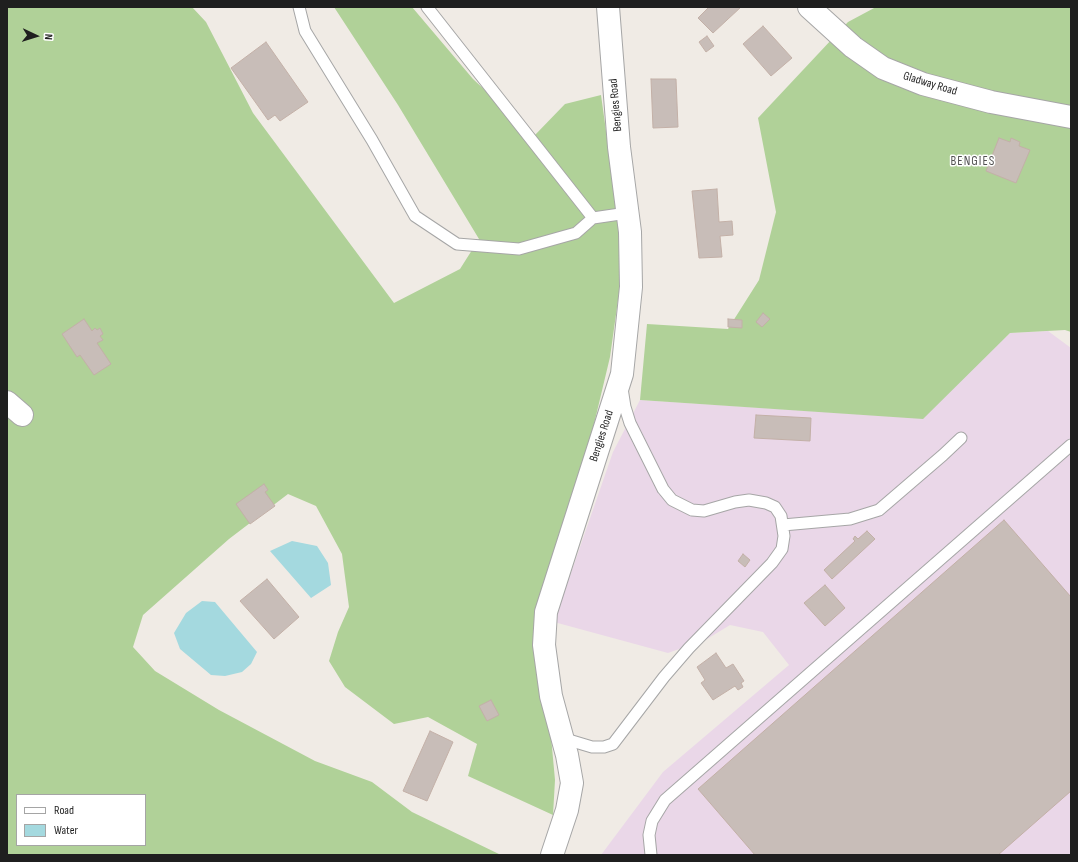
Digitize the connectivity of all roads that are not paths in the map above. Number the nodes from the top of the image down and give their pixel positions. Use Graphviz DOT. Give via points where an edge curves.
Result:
graph roads {
  1 [pos="299,7"];
  2 [pos="427,7"];
  3 [pos="608,7"];
  4 [pos="809,7"];
  5 [pos="1071,117"];
  6 [pos="627,213"];
  7 [pos="593,218"];
  8 [pos="622,374"];
  9 [pos="961,438"];
  10 [pos="1071,445"];
  11 [pos="783,525"];
  12 [pos="562,738"];
  13 [pos="552,855"];
  14 [pos="651,855"];
  1 -- 7 [label="lane" via="305,31 415,216 457,244 519,249 576,233"];
  2 -- 7 [label="lane"];
  3 -- 6 [label="street, Bengies Road"];
  4 -- 5 [label="street, Gladway Road" via="853,47 883,68 923,84 991,102"];
  6 -- 7 [label="lane"];
  6 -- 8 [label="street, Bengies Road" via="631,287"];
  8 -- 11 [label="lane" via="622,390 630,423 663,489 672,500 692,510 704,511 749,500 766,503 774,507 781,516"];
  8 -- 12 [label="street, Bengies Road" via="546,612 544,645 550,689"];
  9 -- 11 [label="lane" via="879,510 850,519"];
  10 -- 14 [label="lane" via="665,800 652,820 649,835"];
  11 -- 12 [label="lane" via="782,549 772,563 664,676 613,744 592,747"];
  12 -- 13 [label="street, Bengies Road" via="572,782 568,810"];
}
